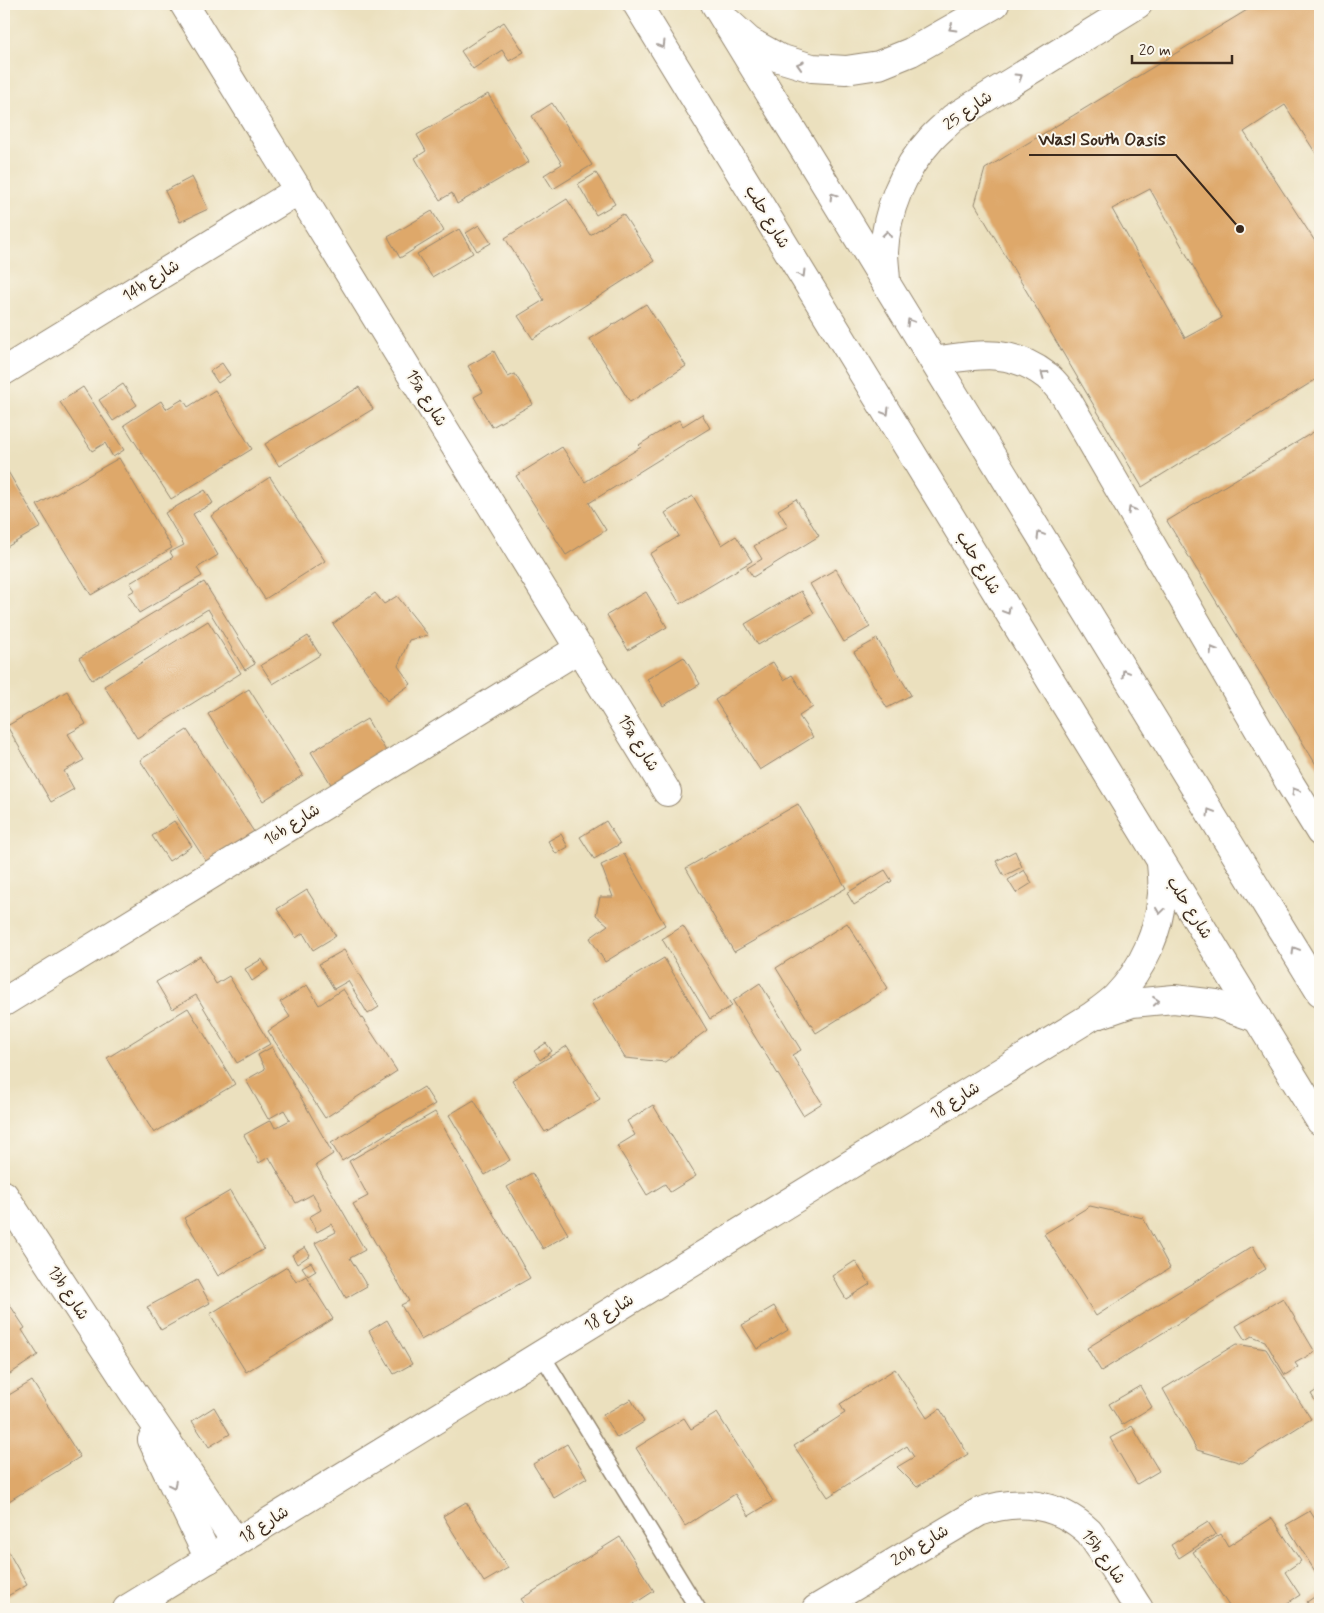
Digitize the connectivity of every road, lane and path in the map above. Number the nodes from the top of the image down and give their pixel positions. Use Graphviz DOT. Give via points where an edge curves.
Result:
graph roads {
  1 [pos="184,4"];
  2 [pos="637,4"];
  3 [pos="995,4"];
  4 [pos="1138,4"];
  5 [pos="719,11"];
  6 [pos="299,190"];
  7 [pos="886,283"];
  8 [pos="934,361"];
  9 [pos="4,371"];
  10 [pos="580,648"];
  11 [pos="668,792"];
  12 [pos="1320,832"];
  13 [pos="1161,863"];
  14 [pos="1320,992"];
  15 [pos="4,1002"];
  16 [pos="1092,1016"];
  17 [pos="1257,1018"];
  18 [pos="1320,1121"];
  19 [pos="4,1195"];
  20 [pos="542,1354"];
  21 [pos="133,1392"];
  22 [pos="1032,1504"];
  23 [pos="236,1542"];
  24 [pos="208,1559"];
  25 [pos="127,1609"];
  26 [pos="698,1609"];
  27 [pos="816,1609"];
  28 [pos="1139,1609"];
  1 -- 6 [label="street, 15a شارع"];
  2 -- 13 [label="street, شارع حلب, one-way"];
  3 -- 5 [label="street, one-way" via="911,52 879,65 846,70 812,68 779,58 749,41"];
  7 -- 4 [label="street, شارع 25, one-way" via="884,252 888,221 912,164 930,140 953,118"];
  7 -- 5 [label="street, one-way"];
  6 -- 9 [label="street, 14b شارع"];
  6 -- 10 [label="street, 15a شارع"];
  8 -- 7 [label="street, one-way"];
  12 -- 8 [label="street, one-way" via="1065,396 1049,377 1027,362 1002,355"];
  14 -- 8 [label="street, one-way"];
  10 -- 11 [label="street, 15a شارع"];
  10 -- 15 [label="street, 16b شارع"];
  13 -- 16 [label="street, شارع 18, one-way" via="1162,893 1158,922 1148,950 1134,975 1115,998"];
  13 -- 17 [label="street, شارع حلب"];
  16 -- 17 [label="street, شارع 18, one-way" via="1132,1003 1174,999 1216,1004"];
  16 -- 20 [label="street, شارع 18"];
  17 -- 18 [label="street, شارع حلب"];
  19 -- 21 [label="street, 13b شارع"];
  20 -- 23 [label="street, شارع 18"];
  20 -- 26 [label="lane"];
  21 -- 23 [label="street, 13b شارع"];
  21 -- 24 [label="street, 13b شارع, one-way" via="157,1454"];
  22 -- 27 [label="street, 20b شارع" via="1014,1503 979,1512"];
  22 -- 28 [label="street, 15b شارع" via="1063,1513 1089,1533"];
  23 -- 24 [label="street, شارع 18"];
  24 -- 25 [label="street, شارع 18"];
}
